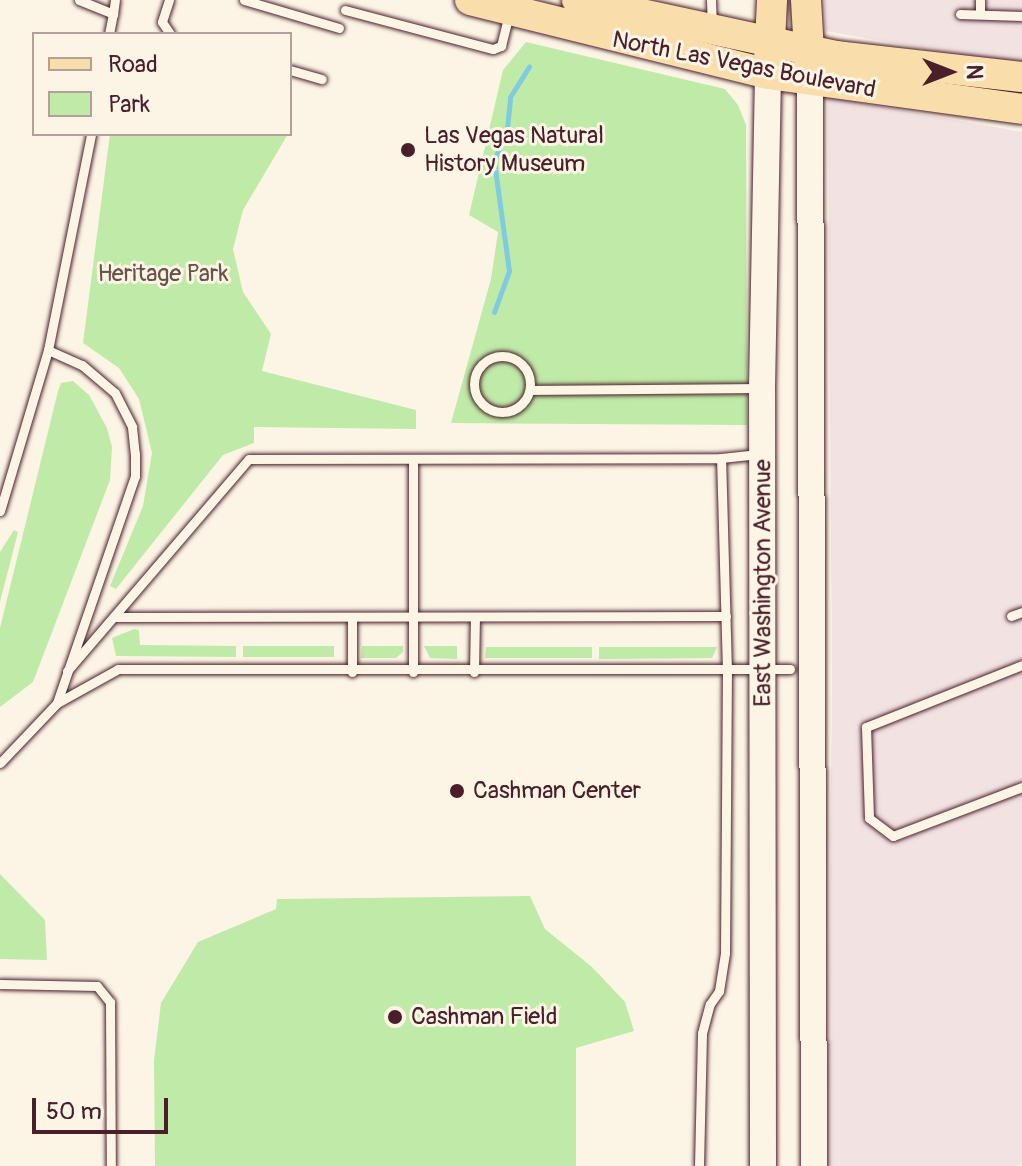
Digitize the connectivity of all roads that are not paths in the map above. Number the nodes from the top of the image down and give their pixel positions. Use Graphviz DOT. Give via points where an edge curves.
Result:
graph roads {
  1 [pos="79,0"];
  2 [pos="115,0"];
  3 [pos="169,0"];
  4 [pos="244,0"];
  5 [pos="470,0"];
  6 [pos="577,0"];
  7 [pos="711,0"];
  8 [pos="772,0"];
  9 [pos="806,0"];
  10 [pos="980,0"];
  11 [pos="345,10"];
  12 [pos="510,11"];
  13 [pos="113,14"];
  14 [pos="960,14"];
  15 [pos="980,14"];
  16 [pos="1022,16"];
  17 [pos="339,28"];
  18 [pos="109,32"];
  19 [pos="169,32"];
  20 [pos="712,32"];
  21 [pos="770,43"];
  22 [pos="809,50"];
  23 [pos="292,71"];
  24 [pos="768,74"];
  25 [pos="1022,77"];
  26 [pos="322,79"];
  27 [pos="810,82"];
  28 [pos="1022,109"];
  29 [pos="91,136"];
  30 [pos="48,350"];
  31 [pos="762,388"];
  32 [pos="530,390"];
  33 [pos="762,454"];
  34 [pos="721,458"];
  35 [pos="413,459"];
  36 [pos="0,511"];
  37 [pos="1022,612"];
  38 [pos="726,616"];
  39 [pos="1011,616"];
  40 [pos="116,617"];
  41 [pos="352,617"];
  42 [pos="411,617"];
  43 [pos="475,617"];
  44 [pos="1022,665"];
  45 [pos="790,669"];
  46 [pos="67,671"];
  47 [pos="727,671"];
  48 [pos="763,671"];
  49 [pos="352,672"];
  50 [pos="413,672"];
  51 [pos="474,672"];
  52 [pos="57,703"];
  53 [pos="0,763"];
  54 [pos="1022,787"];
  55 [pos="0,984"];
  56 [pos="111,1166"];
  57 [pos="699,1166"];
  58 [pos="763,1166"];
  59 [pos="814,1166"];
  1 -- 13 [label="lane"];
  2 -- 13 [label="lane"];
  3 -- 19 [label="lane" via="162,22"];
  4 -- 17 [label="lane"];
  5 -- 12 [label="main road, North Las Vegas Boulevard"];
  6 -- 20 [label="main road, North Las Vegas Boulevard"];
  7 -- 20 [label="lane"];
  8 -- 21 [label="main road, East Washington Avenue"];
  9 -- 22 [label="main road"];
  10 -- 15 [label="lane"];
  11 -- 12 [label="lane" via="493,49 501,46"];
  12 -- 24 [label="main road, North Las Vegas Boulevard"];
  13 -- 18 [label="lane"];
  14 -- 15 [label="lane"];
  15 -- 16 [label="lane"];
  20 -- 21 [label="main road, North Las Vegas Boulevard"];
  21 -- 22 [label="main road, North Las Vegas Boulevard"];
  21 -- 24 [label="main road, East Washington Avenue"];
  22 -- 25 [label="main road, North Las Vegas Boulevard"];
  22 -- 27 [label="main road"];
  23 -- 26 [label="lane"];
  24 -- 27 [label="main road, North Las Vegas Boulevard"];
  24 -- 31 [label="main road, East Washington Avenue"];
  27 -- 28 [label="main road, North Las Vegas Boulevard"];
  27 -- 59 [label="main road"];
  29 -- 30 [label="lane"];
  30 -- 36 [label="lane"];
  30 -- 46 [label="lane" via="82,365 115,393 132,427 135,454 135,476"];
  31 -- 32 [label="lane"];
  31 -- 33 [label="main road, East Washington Avenue"];
  32 -- 32 [label="lane" via="528,372 508,356 491,358 475,378 481,403 497,412 514,410"];
  33 -- 34 [label="lane"];
  33 -- 48 [label="main road, East Washington Avenue"];
  34 -- 35 [label="lane"];
  34 -- 38 [label="lane"];
  35 -- 40 [label="lane" via="249,459"];
  35 -- 42 [label="lane"];
  37 -- 39 [label="lane"];
  38 -- 43 [label="lane"];
  38 -- 47 [label="lane"];
  40 -- 41 [label="lane"];
  40 -- 46 [label="lane"];
  41 -- 42 [label="lane"];
  41 -- 49 [label="lane"];
  42 -- 43 [label="lane"];
  42 -- 50 [label="lane"];
  43 -- 51 [label="lane"];
  44 -- 54 [label="lane" via="866,727 869,818 893,836"];
  45 -- 48 [label="lane"];
  46 -- 52 [label="lane"];
  47 -- 48 [label="lane"];
  47 -- 51 [label="lane"];
  47 -- 57 [label="lane" via="725,953 719,991 702,1033"];
  48 -- 58 [label="main road, East Washington Avenue"];
  49 -- 50 [label="lane"];
  49 -- 52 [label="lane" via="130,668 106,673"];
  50 -- 51 [label="lane"];
  52 -- 53 [label="lane"];
  55 -- 56 [label="lane" via="97,986 110,1002"];
}
